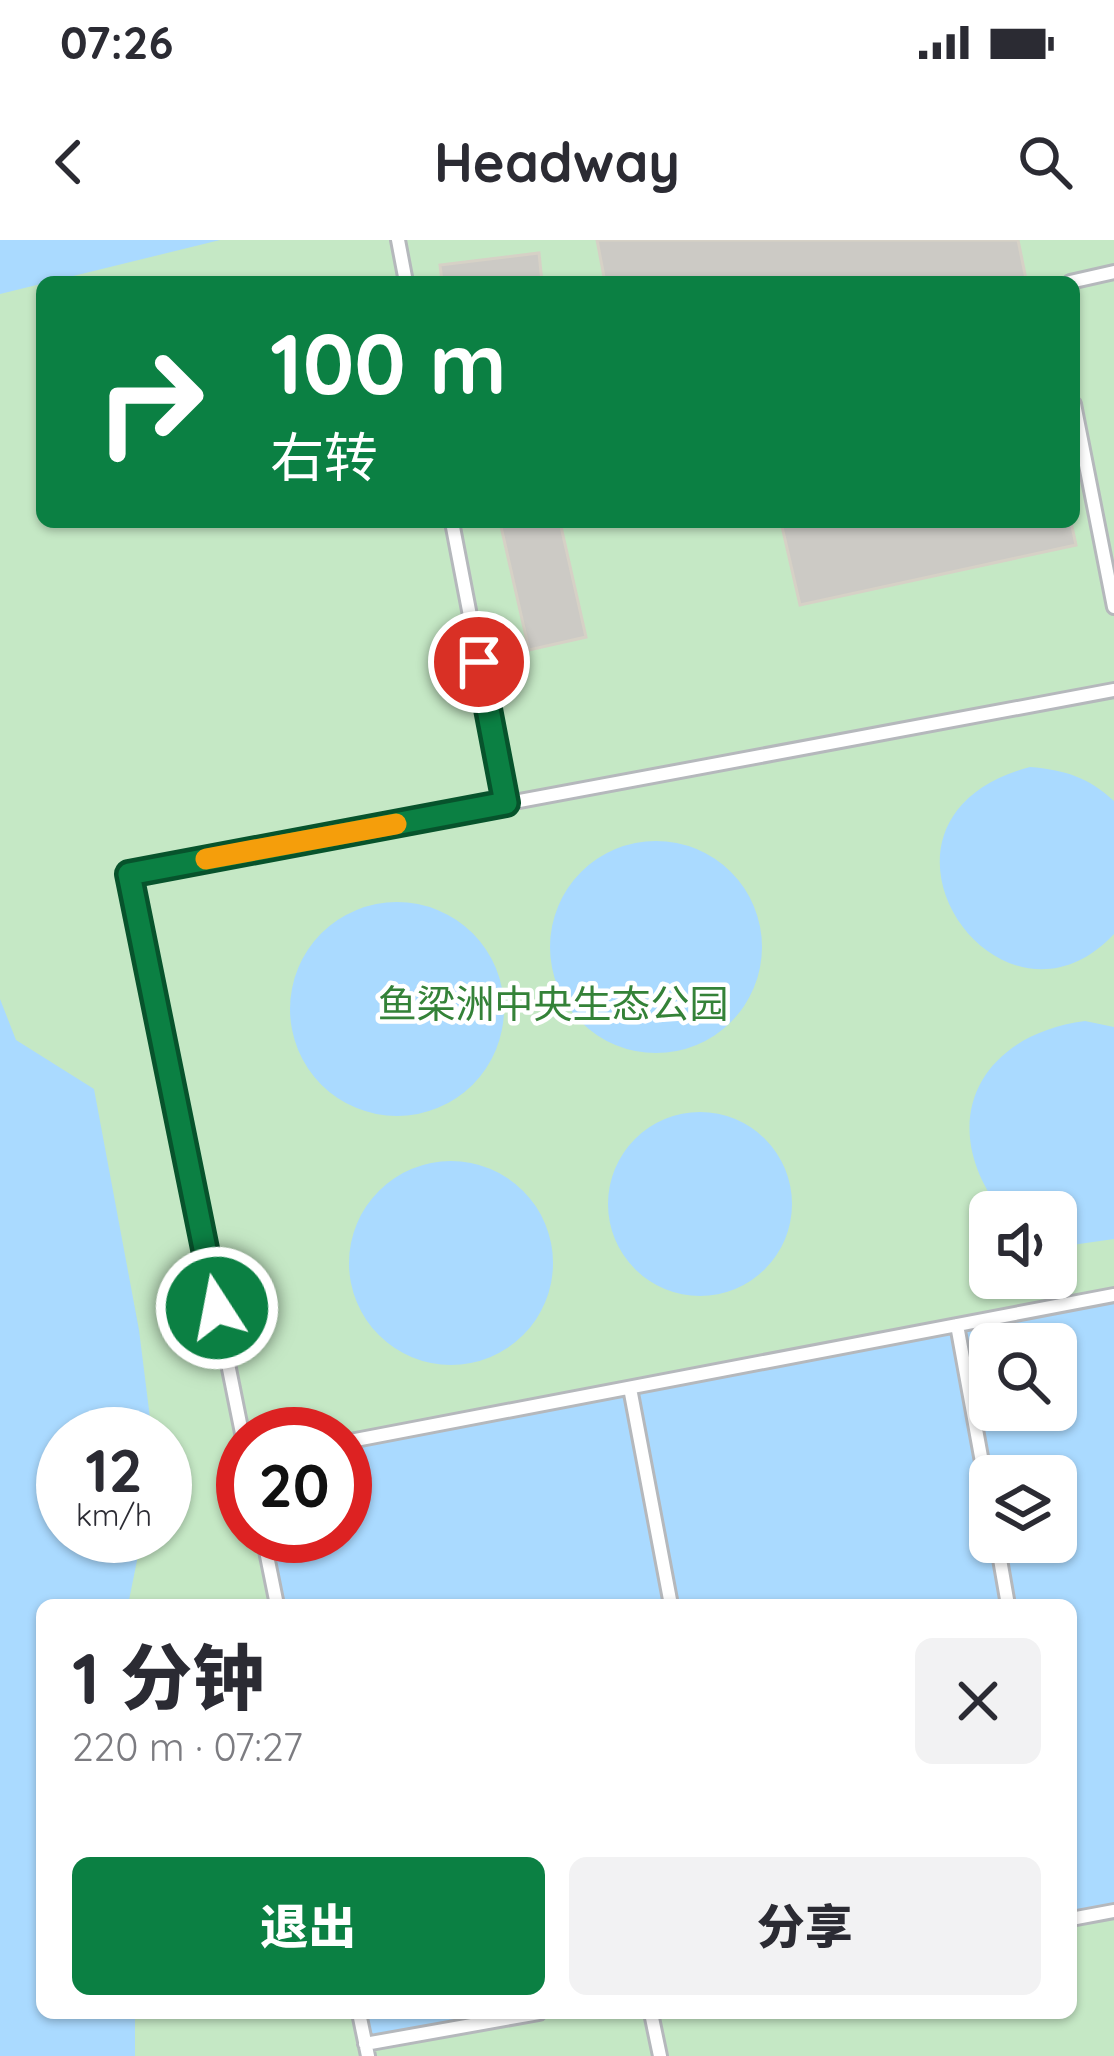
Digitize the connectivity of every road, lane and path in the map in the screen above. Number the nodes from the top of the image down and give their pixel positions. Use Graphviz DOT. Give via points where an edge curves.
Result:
graph roads {
  1 [pos="398,240"];
  2 [pos="1114,272"];
  3 [pos="405,276"];
  4 [pos="1080,280"];
  5 [pos="1080,434"];
  6 [pos="453,528"];
  7 [pos="1114,607"];
  8 [pos="1114,690"];
  9 [pos="506,803"];
  10 [pos="1114,1295"];
  11 [pos="957,1325"];
  12 [pos="630,1388"];
  13 [pos="237,1407"];
  14 [pos="372,1437"];
  15 [pos="981,1455"];
  16 [pos="268,1563"];
  17 [pos="1001,1563"];
  18 [pos="276,1599"];
  19 [pos="670,1599"];
  20 [pos="1007,1599"];
  21 [pos="1114,1911"];
  22 [pos="1077,1918"];
  23 [pos="360,2019"];
  24 [pos="511,2019"];
  25 [pos="652,2019"];
  26 [pos="367,2050"];
  27 [pos="660,2056"];
  1 -- 3 [label="lane"];
  2 -- 4 [label="lane"];
  5 -- 7 [label="lane"];
  6 -- 9 [label="lane"];
  8 -- 9 [label="lane"];
  9 -- 13 [label="lane" via="129,874"];
  10 -- 11 [label="lane"];
  11 -- 12 [label="lane"];
  11 -- 15 [label="lane"];
  12 -- 14 [label="lane"];
  12 -- 19 [label="lane"];
  16 -- 18 [label="lane"];
  17 -- 20 [label="lane"];
  21 -- 22 [label="lane"];
  23 -- 26 [label="lane"];
  24 -- 26 [label="lane"];
  25 -- 27 [label="lane"];
}
